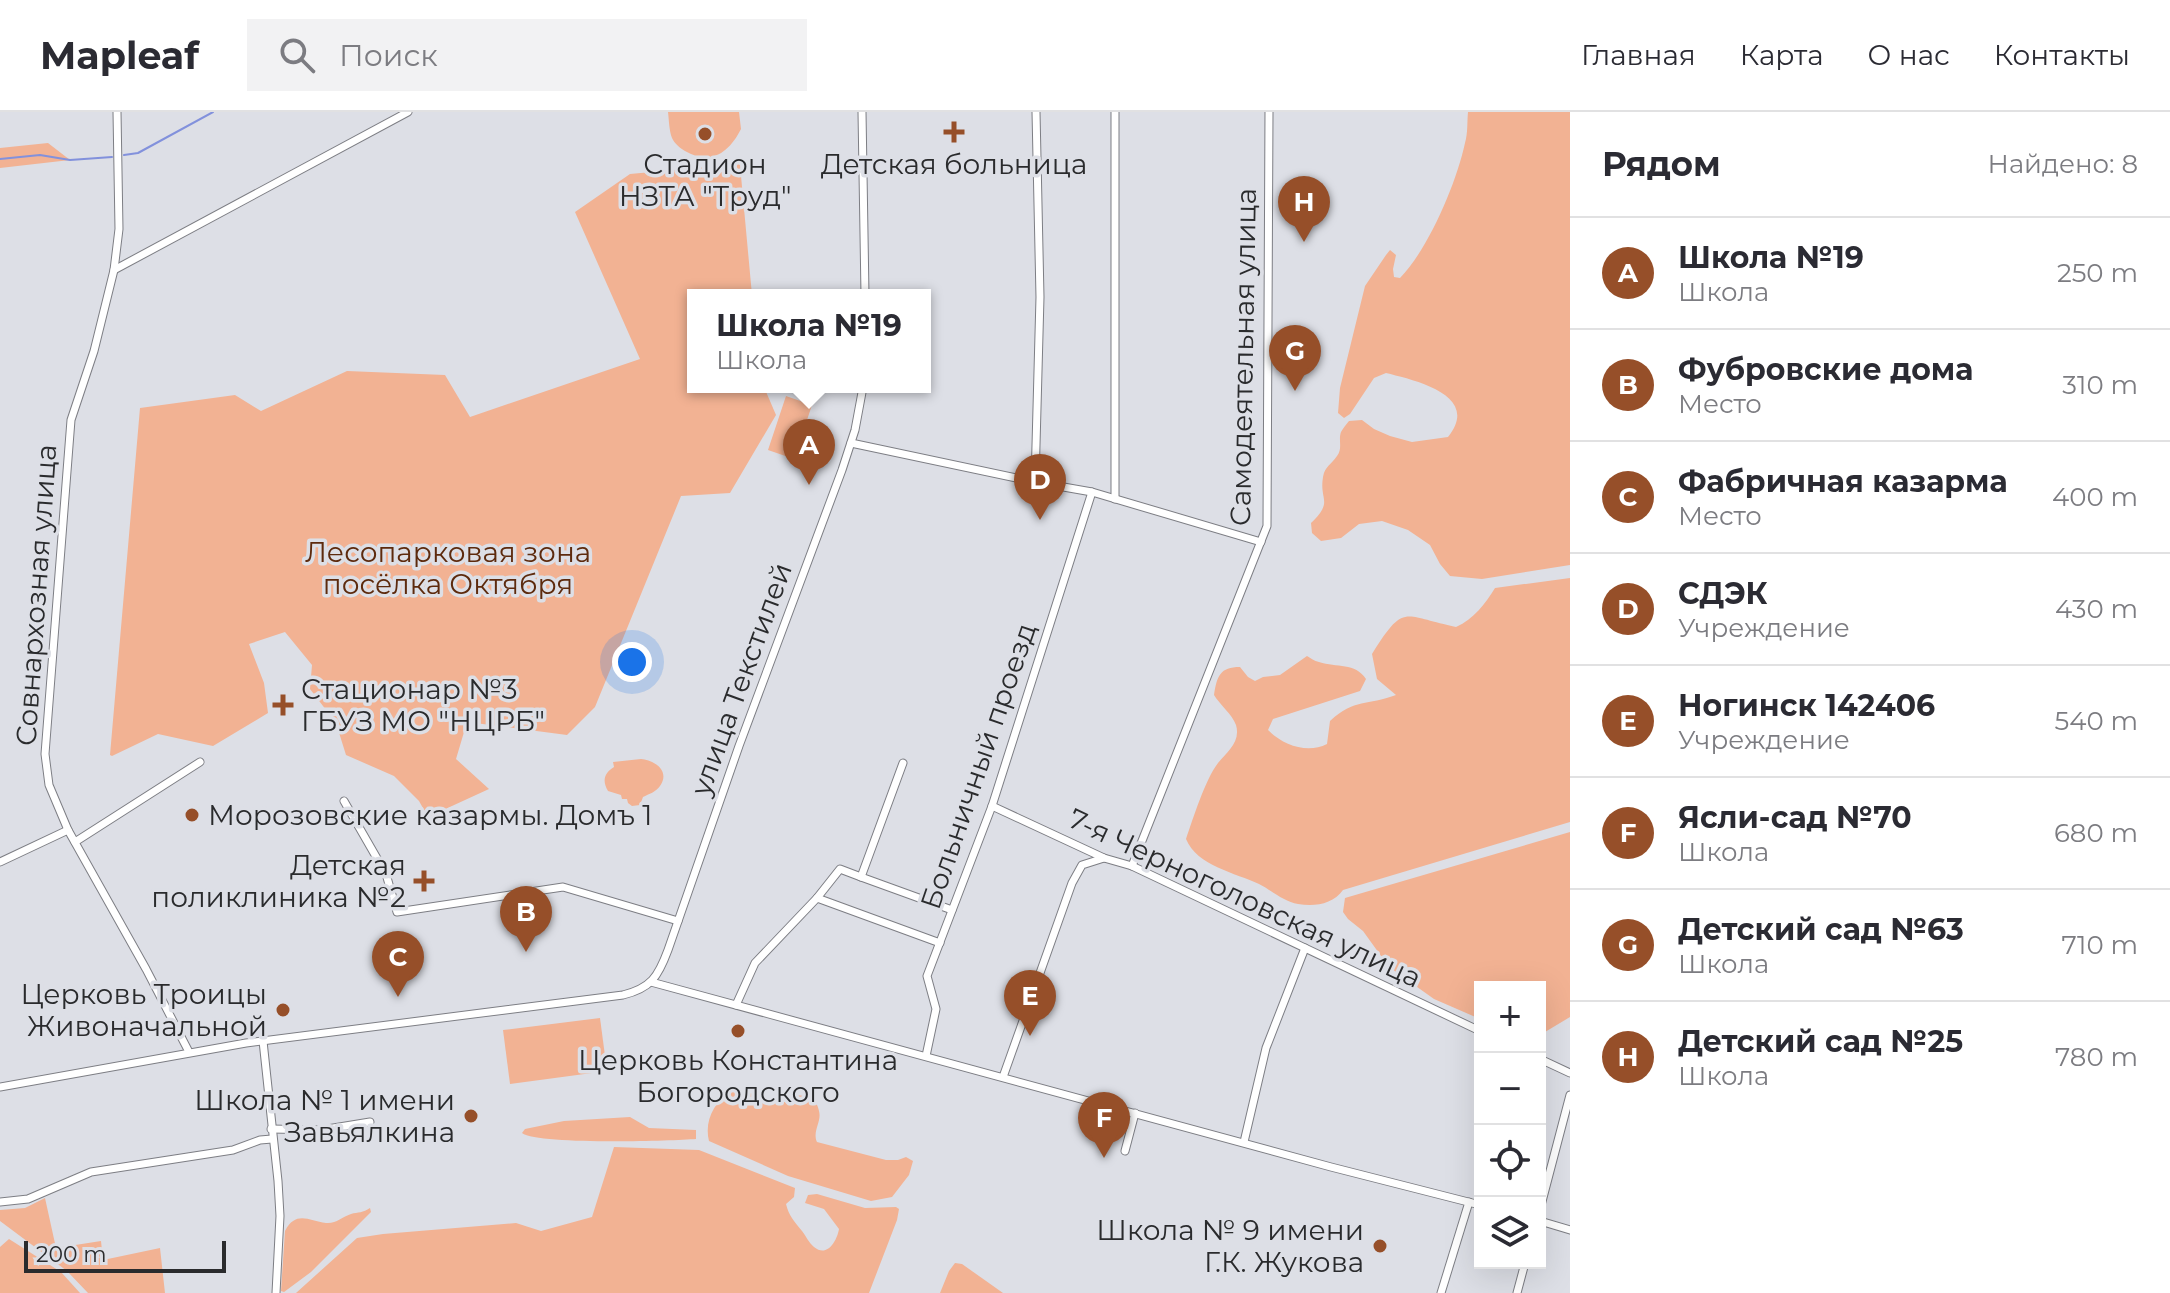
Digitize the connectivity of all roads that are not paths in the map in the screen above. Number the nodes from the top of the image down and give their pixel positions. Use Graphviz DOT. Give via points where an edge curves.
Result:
graph roads {
  1 [pos="117,112"];
  2 [pos="408,112"];
  3 [pos="862,112"];
  4 [pos="1036,112"];
  5 [pos="1115,112"];
  6 [pos="1269,112"];
  7 [pos="114,270"];
  8 [pos="865,289"];
  9 [pos="862,393"];
  10 [pos="851,443"];
  11 [pos="1035,482"];
  12 [pos="1092,492"];
  13 [pos="1115,499"];
  14 [pos="1261,542"];
  15 [pos="200,762"];
  16 [pos="903,763"];
  17 [pos="344,801"];
  18 [pos="992,806"];
  19 [pos="68,830"];
  20 [pos="75,842"];
  21 [pos="1104,858"];
  22 [pos="0,862"];
  23 [pos="1132,866"];
  24 [pos="861,877"];
  25 [pos="817,898"];
  26 [pos="952,910"];
  27 [pos="678,921"];
  28 [pos="940,943"];
  29 [pos="1305,948"];
  30 [pos="651,982"];
  31 [pos="736,1005"];
  32 [pos="1474,1028"];
  33 [pos="263,1041"];
  34 [pos="189,1052"];
  35 [pos="926,1056"];
  36 [pos="1546,1062"];
  37 [pos="1570,1073"];
  38 [pos="1003,1077"];
  39 [pos="0,1087"];
  40 [pos="1570,1095"];
  41 [pos="1135,1113"];
  42 [pos="370,1122"];
  43 [pos="271,1129"];
  44 [pos="272,1139"];
  45 [pos="1244,1142"];
  46 [pos="1125,1151"];
  47 [pos="1543,1197"];
  48 [pos="0,1202"];
  49 [pos="1469,1202"];
  50 [pos="1474,1203"];
  51 [pos="1546,1223"];
  52 [pos="1570,1230"];
  53 [pos="1523,1269"];
  54 [pos="276,1293"];
  55 [pos="1441,1293"];
  56 [pos="1517,1293"];
  1 -- 7 [label="street, Совнархозная улица" via="119,229"];
  2 -- 7 [label="street"];
  3 -- 8 [label="street"];
  4 -- 11 [label="street" via="1040,297"];
  5 -- 13 [label="street"];
  6 -- 14 [label="street, Самодеятельная улица" via="1268,503"];
  7 -- 19 [label="street, Совнархозная улица" via="71,420 67,466 45,754 49,785"];
  9 -- 10 [label="street, улица Текстилей"];
  10 -- 11 [label="street"];
  10 -- 27 [label="street, улица Текстилей"];
  11 -- 12 [label="street"];
  12 -- 13 [label="street"];
  12 -- 18 [label="street, Больничный проезд"];
  13 -- 14 [label="street"];
  14 -- 23 [label="street, Самодеятельная улица"];
  15 -- 20 [label="street"];
  16 -- 24 [label="street"];
  17 -- 27 [label="street" via="386,874 397,912 563,887"];
  18 -- 21 [label="street, 7-я Черноголовская улица"];
  18 -- 26 [label="street, Больничный проезд"];
  19 -- 20 [label="street, Совнархозная улица"];
  19 -- 22 [label="street"];
  20 -- 34 [label="street, Совнархозная улица"];
  21 -- 23 [label="street, 7-я Черноголовская улица"];
  21 -- 38 [label="street" via="1082,865 1072,883"];
  23 -- 29 [label="street, 7-я Черноголовская улица"];
  24 -- 25 [label="street" via="840,869"];
  24 -- 26 [label="street"];
  25 -- 28 [label="street"];
  25 -- 31 [label="street" via="755,963"];
  26 -- 28 [label="street, Больничный проезд"];
  27 -- 30 [label="street, улица Текстилей"];
  28 -- 35 [label="street, Больничный проезд" via="927,976 936,1009"];
  29 -- 32 [label="street, 7-я Черноголовская улица"];
  29 -- 45 [label="street" via="1266,1048"];
  30 -- 31 [label="street"];
  30 -- 33 [label="street" via="623,995"];
  31 -- 35 [label="street"];
  33 -- 34 [label="street"];
  33 -- 43 [label="street"];
  34 -- 39 [label="street"];
  35 -- 38 [label="street"];
  36 -- 37 [label="street"];
  38 -- 41 [label="street"];
  40 -- 47 [label="street"];
  41 -- 45 [label="street"];
  41 -- 46 [label="street"];
  42 -- 43 [label="street" via="321,1130"];
  43 -- 44 [label="street"];
  44 -- 48 [label="street" via="91,1172 28,1199"];
  44 -- 54 [label="street" via="280,1216"];
  45 -- 49 [label="street"];
  49 -- 50 [label="street"];
  49 -- 55 [label="street"];
  51 -- 52 [label="street"];
  53 -- 56 [label="street"];
}
